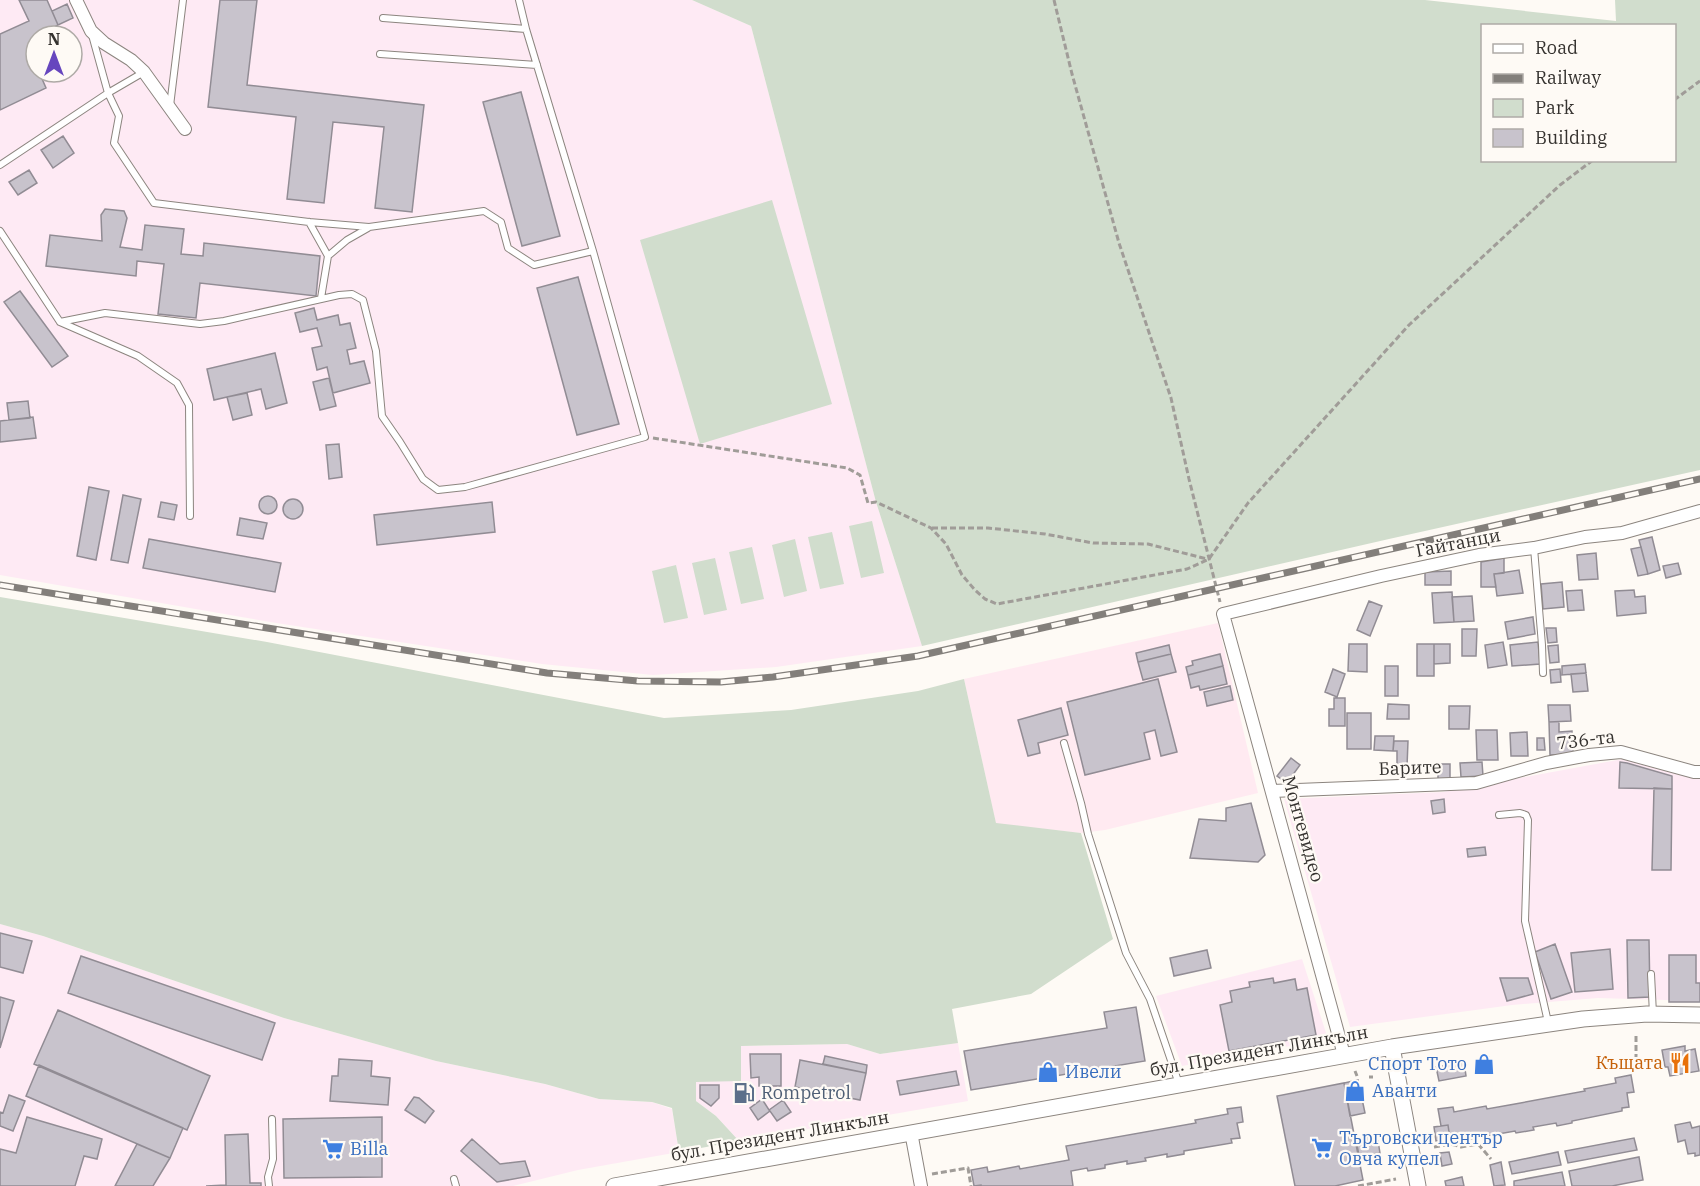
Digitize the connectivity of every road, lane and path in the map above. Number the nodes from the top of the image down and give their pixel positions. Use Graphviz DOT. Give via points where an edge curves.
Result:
graph roads {
  1 [pos="76,0"];
  2 [pos="183,0"];
  3 [pos="519,0"];
  4 [pos="1054,0"];
  5 [pos="383,18"];
  6 [pos="526,28"];
  7 [pos="91,31"];
  8 [pos="380,54"];
  9 [pos="537,66"];
  10 [pos="144,72"];
  11 [pos="1700,81"];
  12 [pos="108,93"];
  13 [pos="1676,99"];
  14 [pos="170,106"];
  15 [pos="185,129"];
  16 [pos="1590,162"];
  17 [pos="0,165"];
  18 [pos="309,222"];
  19 [pos="369,227"];
  20 [pos="0,231"];
  21 [pos="593,251"];
  22 [pos="328,256"];
  23 [pos="321,298"];
  24 [pos="60,322"];
  25 [pos="645,437"];
  26 [pos="1700,511"];
  27 [pos="190,516"];
  28 [pos="931,528"];
  29 [pos="1534,548"];
  30 [pos="1209,559"];
  31 [pos="1216,588"];
  32 [pos="1223,614"];
  33 [pos="1543,673"];
  34 [pos="1064,743"];
  35 [pos="1546,763"];
  36 [pos="1700,772"];
  37 [pos="1272,791"];
  38 [pos="1499,814"];
  39 [pos="1651,974"];
  40 [pos="1653,1014"];
  41 [pos="1700,1015"];
  42 [pos="1548,1023"];
  43 [pos="1636,1036"];
  44 [pos="1392,1047"];
  45 [pos="1344,1055"];
  46 [pos="1636,1057"];
  47 [pos="1355,1071"];
  48 [pos="1356,1076"];
  49 [pos="1179,1085"];
  50 [pos="272,1119"];
  51 [pos="911,1132"];
  52 [pos="1434,1147"];
  53 [pos="1491,1159"];
  54 [pos="1396,1179"];
  55 [pos="920,1181"];
  56 [pos="269,1186"];
  57 [pos="615,1186"];
  58 [pos="971,1186"];
  59 [pos="1358,1186"];
  60 [pos="1418,1186"];
  1 -- 7 [label="street"];
  2 -- 14 [label="lane"];
  3 -- 6 [label="lane"];
  4 -- 30 [label="path" via="1119,243 1172,398"];
  5 -- 6 [label="lane"];
  6 -- 9 [label="lane"];
  7 -- 10 [label="street"];
  7 -- 12 [label="lane"];
  8 -- 9 [label="lane"];
  9 -- 21 [label="lane"];
  10 -- 12 [label="lane"];
  10 -- 14 [label="street"];
  11 -- 13 [label="path"];
  12 -- 17 [label="lane"];
  12 -- 18 [label="lane" via="119,116 114,143 154,203"];
  14 -- 15 [label="street"];
  16 -- 30 [label="path" via="1560,185 1409,325 1248,503"];
  18 -- 19 [label="lane"];
  18 -- 22 [label="lane"];
  19 -- 21 [label="lane" via="484,211 501,222 508,248 534,265"];
  19 -- 22 [label="lane"];
  20 -- 24 [label="lane"];
  21 -- 25 [label="lane"];
  22 -- 23 [label="lane"];
  23 -- 24 [label="lane" via="200,324 105,313"];
  23 -- 25 [label="lane" via="352,294 363,300 376,351 382,416 423,479 438,490 465,487"];
  24 -- 27 [label="lane" via="138,356 177,382 189,405"];
  25 -- 28 [label="path" via="847,468 860,475 868,503 876,502"];
  26 -- 29 [label="street, Гайтанци" via="1622,533"];
  28 -- 30 [label="path" via="988,528 1093,543 1148,544"];
  28 -- 30 [label="path" via="975,590 998,604 1187,569"];
  29 -- 32 [label="street, Гайтанци" via="1479,555"];
  29 -- 33 [label="lane"];
  30 -- 31 [label="path"];
  32 -- 37 [label="street, Монтевидео"];
  34 -- 49 [label="lane" via="1126,953 1150,999"];
  35 -- 36 [label="street, 736-та" via="1621,752"];
  35 -- 37 [label="street, Барите" via="1476,783"];
  37 -- 45 [label="street, Монтевидео"];
  38 -- 42 [label="lane" via="1526,814 1528,820 1525,921"];
  39 -- 40 [label="lane"];
  40 -- 41 [label="street, бул. Президент Линкълн"];
  40 -- 42 [label="street, бул. Президент Линкълн"];
  42 -- 44 [label="street, бул. Президент Линкълн"];
  43 -- 46 [label="path"];
  44 -- 45 [label="street, бул. Президент Линкълн"];
  44 -- 60 [label="street"];
  45 -- 49 [label="street, бул. Президент Линкълн"];
  47 -- 48 [label="path"];
  49 -- 51 [label="street, бул. Президент Линкълн"];
  50 -- 56 [label="lane"];
  51 -- 55 [label="street"];
  51 -- 57 [label="street, бул. Президент Линкълн"];
  52 -- 53 [label="path" via="1478,1144"];
  54 -- 59 [label="path"];
  55 -- 58 [label="path" via="968,1168"];
}
